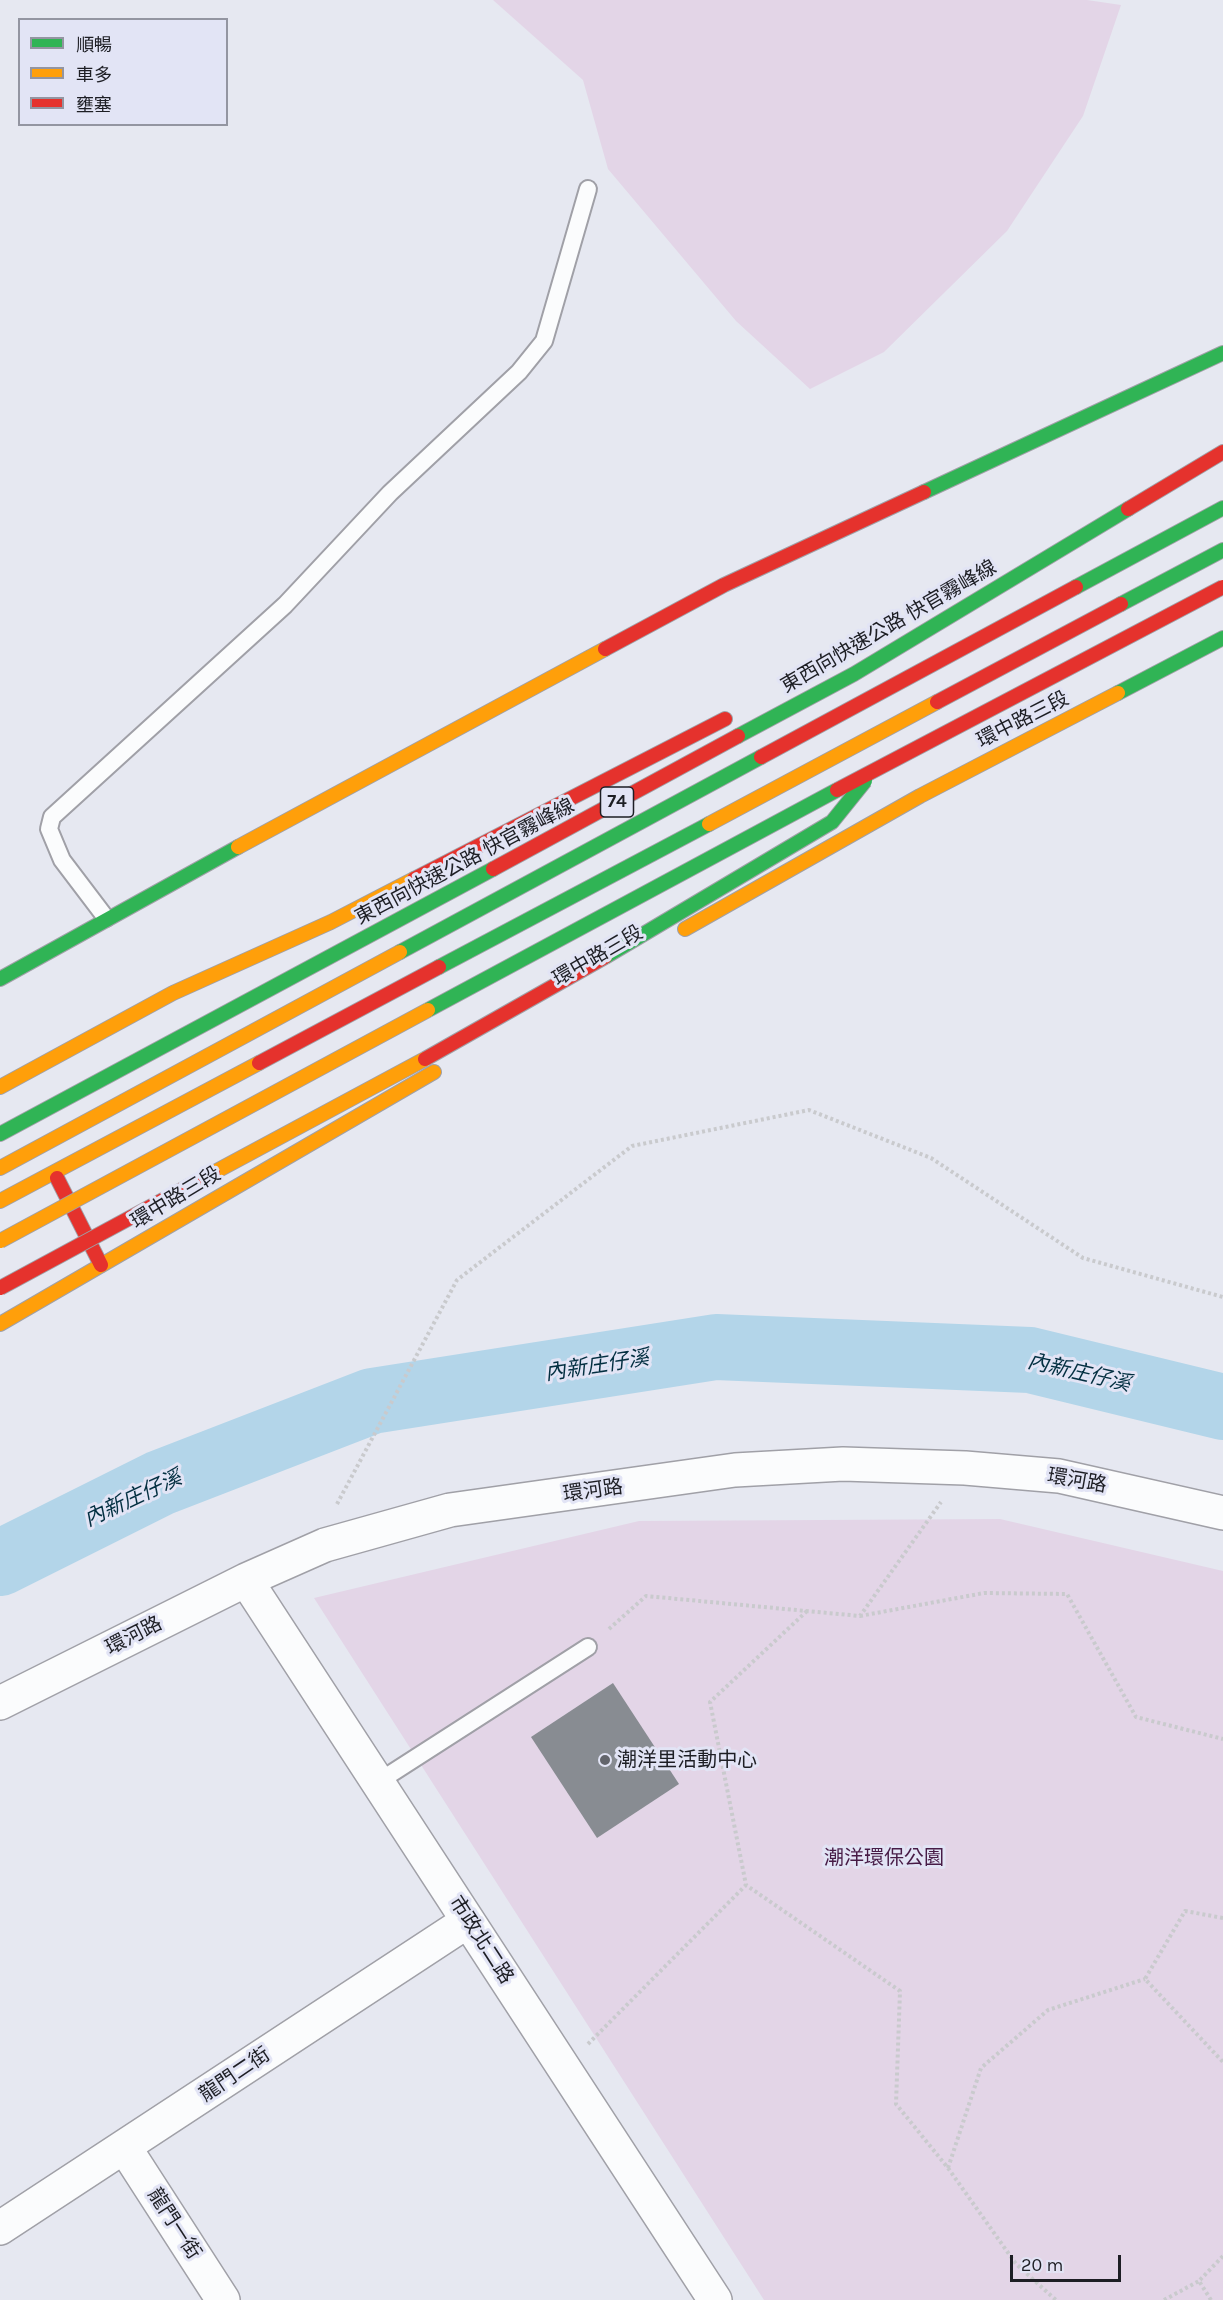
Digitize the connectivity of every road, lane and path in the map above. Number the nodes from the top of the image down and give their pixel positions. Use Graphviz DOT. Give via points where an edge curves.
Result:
graph roads {
  1 [pos="588,189"];
  2 [pos="1223,353"];
  3 [pos="1223,452"];
  4 [pos="1223,508"];
  5 [pos="1223,550"];
  6 [pos="1223,587"];
  7 [pos="1223,638"];
  8 [pos="854,674"];
  9 [pos="782,698"];
  10 [pos="740,712"];
  11 [pos="874,770"];
  12 [pos="106,918"];
  13 [pos="673,936"];
  14 [pos="0,979"];
  15 [pos="446,1065"];
  16 [pos="0,1087"];
  17 [pos="0,1134"];
  18 [pos="0,1168"];
  19 [pos="54,1172"];
  20 [pos="0,1201"];
  21 [pos="0,1241"];
  22 [pos="101,1265"];
  23 [pos="0,1288"];
  24 [pos="1223,1297"];
  25 [pos="0,1324"];
  26 [pos="965,1468"];
  27 [pos="337,1504"];
  28 [pos="1223,1513"];
  29 [pos="246,1580"];
  30 [pos="807,1611"];
  31 [pos="860,1616"];
  32 [pos="588,1647"];
  33 [pos="0,1703"];
  34 [pos="1223,1739"];
  35 [pos="378,1782"];
  36 [pos="746,1885"];
  37 [pos="1223,1918"];
  38 [pos="468,1921"];
  39 [pos="1145,1979"];
  40 [pos="1223,2062"];
  41 [pos="564,2069"];
  42 [pos="125,2148"];
  43 [pos="948,2168"];
  44 [pos="0,2228"];
  45 [pos="1223,2256"];
  46 [pos="1199,2281"];
  47 [pos="223,2300"];
  48 [pos="715,2300"];
  49 [pos="1056,2300"];
  50 [pos="1164,2300"];
  51 [pos="1211,2300"];
  1 -- 12 [label="lane" via="544,341 519,372 390,493 285,605 52,817 49,829 62,860"];
  2 -- 12 [label="main road" via="724,585"];
  3 -- 8 [label="main road, 東西向快速公路 快官霧峰線 / 74"];
  4 -- 18 [label="main road"];
  5 -- 19 [label="main road"];
  6 -- 11 [label="main road, bridge"];
  7 -- 13 [label="main road, 環中路三段" via="920,796"];
  8 -- 9 [label="main road"];
  8 -- 17 [label="main road, 東西向快速公路 快官霧峰線 / 74"];
  10 -- 16 [label="main road" via="331,922 172,993"];
  11 -- 21 [label="main road, bridge"];
  11 -- 23 [label="main road, bridge" via="832,822 680,914 421,1061"];
  12 -- 14 [label="main road"];
  15 -- 22 [label="main road, 環中路三段"];
  19 -- 20 [label="main road"];
  19 -- 22 [label="main road"];
  22 -- 25 [label="main road, 環中路三段"];
  24 -- 27 [label="path" via="1083,1258 931,1158 809,1110 632,1146 457,1280"];
  26 -- 28 [label="street, 環河路" via="1059,1476"];
  26 -- 29 [label="street, 環河路" via="843,1464 735,1470 450,1510 325,1545"];
  26 -- 31 [label="path"];
  29 -- 33 [label="street, 環河路"];
  29 -- 35 [label="street, 市政北二路"];
  30 -- 31 [label="path"];
  30 -- 32 [label="path" via="646,1596"];
  30 -- 36 [label="path" via="710,1702"];
  31 -- 34 [label="path" via="984,1593 1067,1594 1136,1717"];
  32 -- 35 [label="lane"];
  35 -- 38 [label="street, 市政北二路"];
  36 -- 41 [label="path"];
  36 -- 43 [label="path" via="900,1991 896,2104"];
  37 -- 39 [label="path" via="1185,1911"];
  38 -- 41 [label="street, 市政北二路"];
  38 -- 42 [label="street, 龍門二街"];
  39 -- 40 [label="path"];
  39 -- 43 [label="path" via="1048,2010 981,2068"];
  41 -- 48 [label="street, 市政北二路"];
  42 -- 44 [label="street, 龍門二街"];
  42 -- 47 [label="street, 龍門一街"];
  43 -- 49 [label="path" via="1017,2264"];
  45 -- 46 [label="path"];
  46 -- 50 [label="path"];
  46 -- 51 [label="path"];
}
